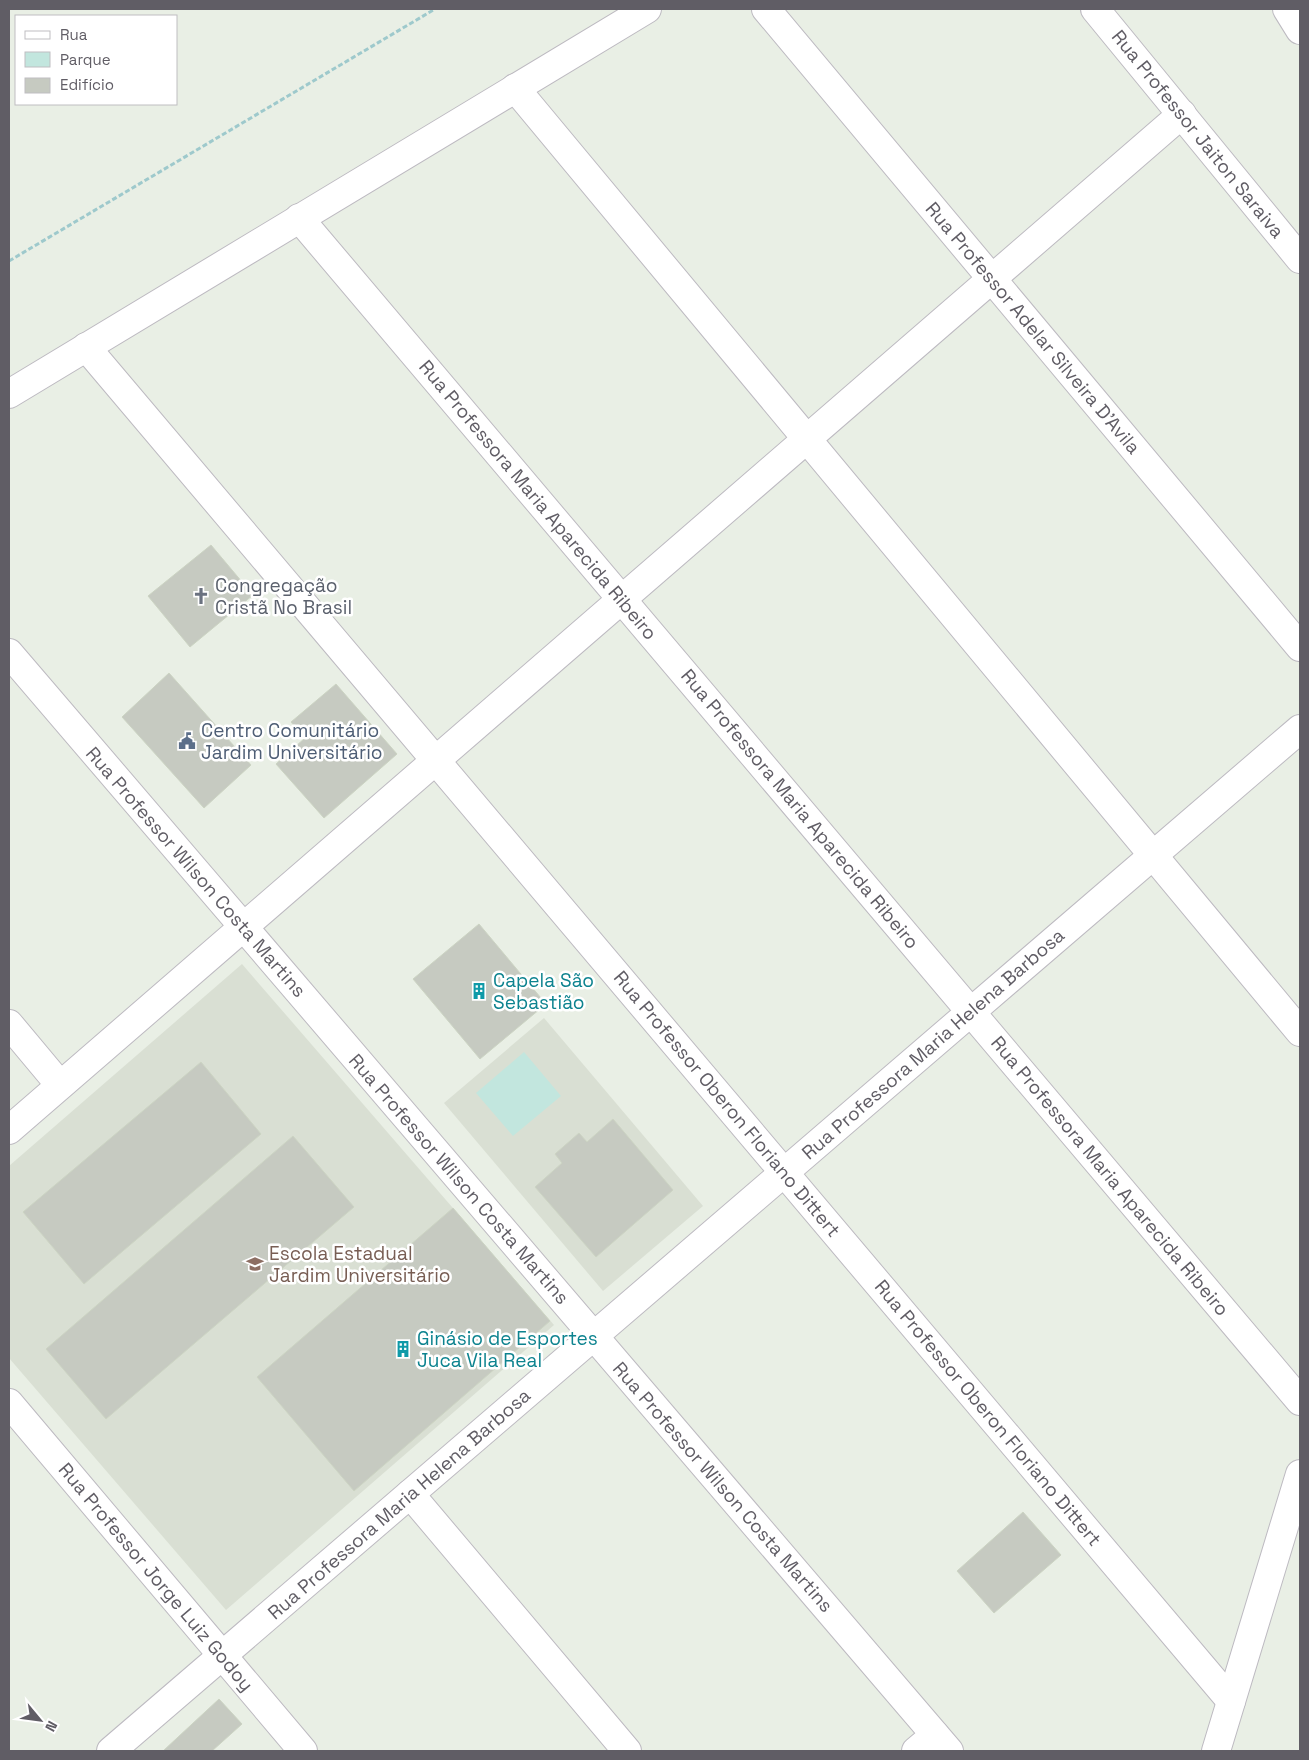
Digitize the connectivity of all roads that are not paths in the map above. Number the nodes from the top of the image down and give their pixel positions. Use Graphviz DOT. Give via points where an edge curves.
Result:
graph roads {
  1 [pos="647,9"];
  2 [pos="766,9"];
  3 [pos="1095,9"];
  4 [pos="1288,9"];
  5 [pos="1300,30"];
  6 [pos="515,88"];
  7 [pos="1182,114"];
  8 [pos="299,218"];
  9 [pos="1300,259"];
  10 [pos="992,279"];
  11 [pos="86,347"];
  12 [pos="9,394"];
  13 [pos="807,439"];
  14 [pos="622,599"];
  15 [pos="1300,647"];
  16 [pos="9,653"];
  17 [pos="1300,729"];
  18 [pos="436,761"];
  19 [pos="1153,855"];
  20 [pos="243,927"];
  21 [pos="971,1012"];
  22 [pos="9,1024"];
  23 [pos="1300,1032"];
  24 [pos="60,1085"];
  25 [pos="9,1130"];
  26 [pos="784,1172"];
  27 [pos="594,1336"];
  28 [pos="1300,1401"];
  29 [pos="9,1403"];
  30 [pos="1300,1474"];
  31 [pos="410,1494"];
  32 [pos="222,1656"];
  33 [pos="1231,1701"];
  34 [pos="934,1746"];
  35 [pos="111,1751"];
  36 [pos="303,1751"];
  37 [pos="627,1751"];
  38 [pos="1216,1751"];
  1 -- 6 [label="street"];
  2 -- 10 [label="street, Rua Professor Adelar Silveira D'Avila"];
  3 -- 7 [label="street, Rua Professor Jaiton Saraiva"];
  4 -- 5 [label="street"];
  6 -- 8 [label="street"];
  6 -- 13 [label="street"];
  7 -- 9 [label="street, Rua Professor Jaiton Saraiva"];
  7 -- 10 [label="street"];
  8 -- 11 [label="street"];
  8 -- 14 [label="street, Rua Professora Maria Aparecida Ribeiro"];
  10 -- 13 [label="street"];
  10 -- 15 [label="street, Rua Professor Adelar Silveira D'Avila"];
  11 -- 12 [label="street"];
  11 -- 18 [label="street, Rua Professor Oberon Floriano Dittert"];
  13 -- 14 [label="street"];
  13 -- 19 [label="street"];
  14 -- 18 [label="street"];
  14 -- 21 [label="street, Rua Professora Maria Aparecida Ribeiro"];
  16 -- 20 [label="street, Rua Professor Wilson Costa Martins"];
  17 -- 19 [label="street, Rua Professora Maria Helena Barbosa"];
  18 -- 20 [label="street"];
  18 -- 26 [label="street, Rua Professor Oberon Floriano Dittert"];
  19 -- 21 [label="street, Rua Professora Maria Helena Barbosa"];
  19 -- 23 [label="street"];
  20 -- 24 [label="street"];
  20 -- 27 [label="street, Rua Professor Wilson Costa Martins"];
  21 -- 26 [label="street, Rua Professora Maria Helena Barbosa"];
  21 -- 28 [label="street, Rua Professora Maria Aparecida Ribeiro"];
  22 -- 24 [label="street"];
  24 -- 25 [label="street"];
  26 -- 27 [label="street, Rua Professora Maria Helena Barbosa"];
  26 -- 33 [label="street, Rua Professor Oberon Floriano Dittert"];
  27 -- 31 [label="street, Rua Professora Maria Helena Barbosa"];
  27 -- 34 [label="street, Rua Professor Wilson Costa Martins"];
  29 -- 32 [label="street, Rua Professor Jorge Luiz Godoy"];
  30 -- 33 [label="street"];
  31 -- 32 [label="street, Rua Professora Maria Helena Barbosa"];
  31 -- 37 [label="street"];
  32 -- 35 [label="street, Rua Professora Maria Helena Barbosa"];
  32 -- 36 [label="street, Rua Professor Jorge Luiz Godoy"];
  33 -- 38 [label="street"];
}
